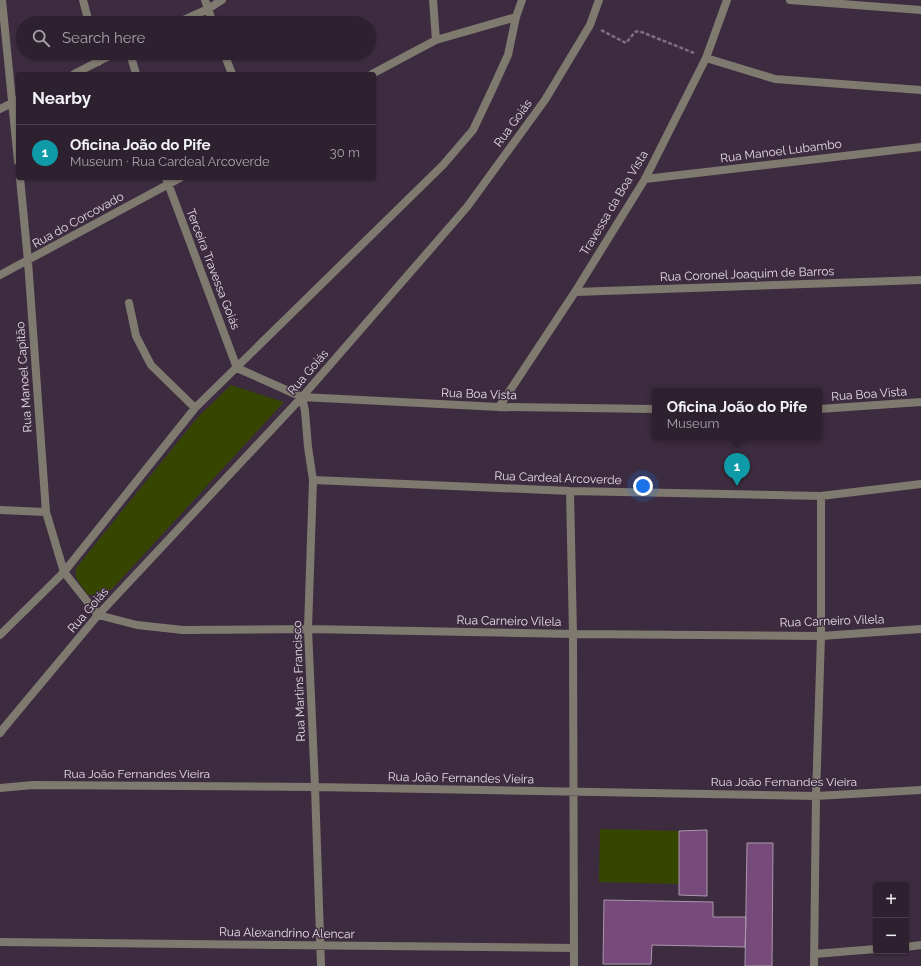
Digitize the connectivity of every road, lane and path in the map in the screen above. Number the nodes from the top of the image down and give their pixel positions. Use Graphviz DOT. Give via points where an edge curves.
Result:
graph roads {
  1 [pos="2,0"];
  2 [pos="83,0"];
  3 [pos="205,0"];
  4 [pos="222,0"];
  5 [pos="433,0"];
  6 [pos="522,0"];
  7 [pos="599,0"];
  8 [pos="727,0"];
  9 [pos="790,0"];
  10 [pos="208,9"];
  11 [pos="921,10"];
  12 [pos="87,16"];
  13 [pos="192,16"];
  14 [pos="210,16"];
  15 [pos="516,17"];
  16 [pos="590,25"];
  17 [pos="436,40"];
  18 [pos="706,58"];
  19 [pos="102,60"];
  20 [pos="132,60"];
  21 [pos="227,60"];
  22 [pos="98,62"];
  23 [pos="78,72"];
  24 [pos="135,72"];
  25 [pos="231,72"];
  26 [pos="376,72"];
  27 [pos="921,90"];
  28 [pos="15,102"];
  29 [pos="0,109"];
  30 [pos="16,122"];
  31 [pos="921,147"];
  32 [pos="645,179"];
  33 [pos="20,180"];
  34 [pos="167,181"];
  35 [pos="28,261"];
  36 [pos="0,275"];
  37 [pos="921,280"];
  38 [pos="575,292"];
  39 [pos="129,303"];
  40 [pos="237,368"];
  41 [pos="302,397"];
  42 [pos="921,402"];
  43 [pos="499,407"];
  44 [pos="196,408"];
  45 [pos="652,409"];
  46 [pos="822,409"];
  47 [pos="313,480"];
  48 [pos="921,484"];
  49 [pos="570,491"];
  50 [pos="821,496"];
  51 [pos="0,510"];
  52 [pos="46,512"];
  53 [pos="64,572"];
  54 [pos="98,615"];
  55 [pos="921,628"];
  56 [pos="308,629"];
  57 [pos="573,634"];
  58 [pos="0,635"];
  59 [pos="821,636"];
  60 [pos="0,733"];
  61 [pos="316,787"];
  62 [pos="0,788"];
  63 [pos="921,790"];
  64 [pos="573,792"];
  65 [pos="816,796"];
  66 [pos="0,942"];
  67 [pos="321,945"];
  68 [pos="921,946"];
  69 [pos="909,947"];
  70 [pos="574,948"];
  71 [pos="873,949"];
  72 [pos="814,954"];
  73 [pos="321,966"];
  74 [pos="574,966"];
  75 [pos="814,966"];
  1 -- 28 [label="street"];
  2 -- 12 [label="street"];
  3 -- 10 [label="street"];
  4 -- 10 [label="street"];
  5 -- 17 [label="street"];
  6 -- 15 [label="street"];
  7 -- 16 [label="street, Rua Goiás"];
  8 -- 18 [label="street, Travessa da Boa Vista"];
  9 -- 11 [label="street"];
  10 -- 13 [label="street"];
  10 -- 14 [label="street"];
  15 -- 17 [label="street"];
  15 -- 40 [label="street" via="508,55 473,130 438,170"];
  16 -- 18 [label="path" via="625,43 639,31"];
  16 -- 41 [label="street, Rua Goiás" via="545,100 467,207"];
  17 -- 26 [label="street"];
  18 -- 27 [label="street" via="775,79"];
  18 -- 32 [label="street, Travessa da Boa Vista"];
  19 -- 22 [label="street"];
  20 -- 24 [label="street"];
  21 -- 25 [label="street"];
  22 -- 23 [label="street"];
  28 -- 29 [label="street"];
  28 -- 30 [label="street"];
  31 -- 32 [label="street, Rua Manoel Lubambo"];
  32 -- 38 [label="street, Travessa da Boa Vista"];
  33 -- 35 [label="street, Rua Manoel Capitão"];
  34 -- 35 [label="street, Rua do Corcovado"];
  34 -- 40 [label="street, Terceira Travessa Goiás"];
  35 -- 36 [label="street, Rua do Corcovado"];
  35 -- 52 [label="street, Rua Manoel Capitão"];
  37 -- 38 [label="street, Rua Coronel Joaquim de Barros"];
  38 -- 43 [label="street, Travessa da Boa Vista"];
  39 -- 44 [label="street" via="136,336 151,365"];
  40 -- 41 [label="street"];
  40 -- 44 [label="street"];
  41 -- 43 [label="street, Rua Boa Vista"];
  41 -- 47 [label="street, Rua Martins Francisco"];
  41 -- 54 [label="street, Rua Goiás"];
  42 -- 46 [label="street, Rua Boa Vista"];
  43 -- 45 [label="street, Rua Boa Vista"];
  44 -- 53 [label="street"];
  47 -- 49 [label="street, Rua Cardeal Arcoverde"];
  47 -- 56 [label="street, Rua Martins Francisco"];
  48 -- 50 [label="street, Rua Cardeal Arcoverde"];
  49 -- 50 [label="street, Rua Cardeal Arcoverde"];
  49 -- 57 [label="street"];
  50 -- 59 [label="street"];
  51 -- 52 [label="street"];
  52 -- 53 [label="street, Rua Manoel Capitão"];
  53 -- 54 [label="street"];
  53 -- 58 [label="street"];
  54 -- 56 [label="street, Rua Carneiro Vilela" via="137,625 183,630"];
  54 -- 60 [label="street, Rua Goiás"];
  55 -- 59 [label="street, Rua Carneiro Vilela"];
  56 -- 57 [label="street, Rua Carneiro Vilela"];
  56 -- 61 [label="street, Rua Martins Francisco"];
  57 -- 59 [label="street, Rua Carneiro Vilela"];
  57 -- 64 [label="street"];
  59 -- 65 [label="street"];
  61 -- 62 [label="street, Rua João Fernandes Vieira" via="33,785"];
  61 -- 64 [label="street, Rua João Fernandes Vieira"];
  61 -- 67 [label="street, Rua Martins Francisco"];
  63 -- 65 [label="street, Rua João Fernandes Vieira"];
  64 -- 65 [label="street, Rua João Fernandes Vieira"];
  64 -- 70 [label="street"];
  65 -- 72 [label="street"];
  66 -- 67 [label="street, Rua Alexandrino Alencar"];
  67 -- 70 [label="street, Rua Alexandrino Alencar"];
  67 -- 73 [label="street, Rua Martins Francisco"];
  68 -- 69 [label="street"];
  70 -- 74 [label="street"];
  71 -- 72 [label="street"];
  72 -- 75 [label="street"];
}
